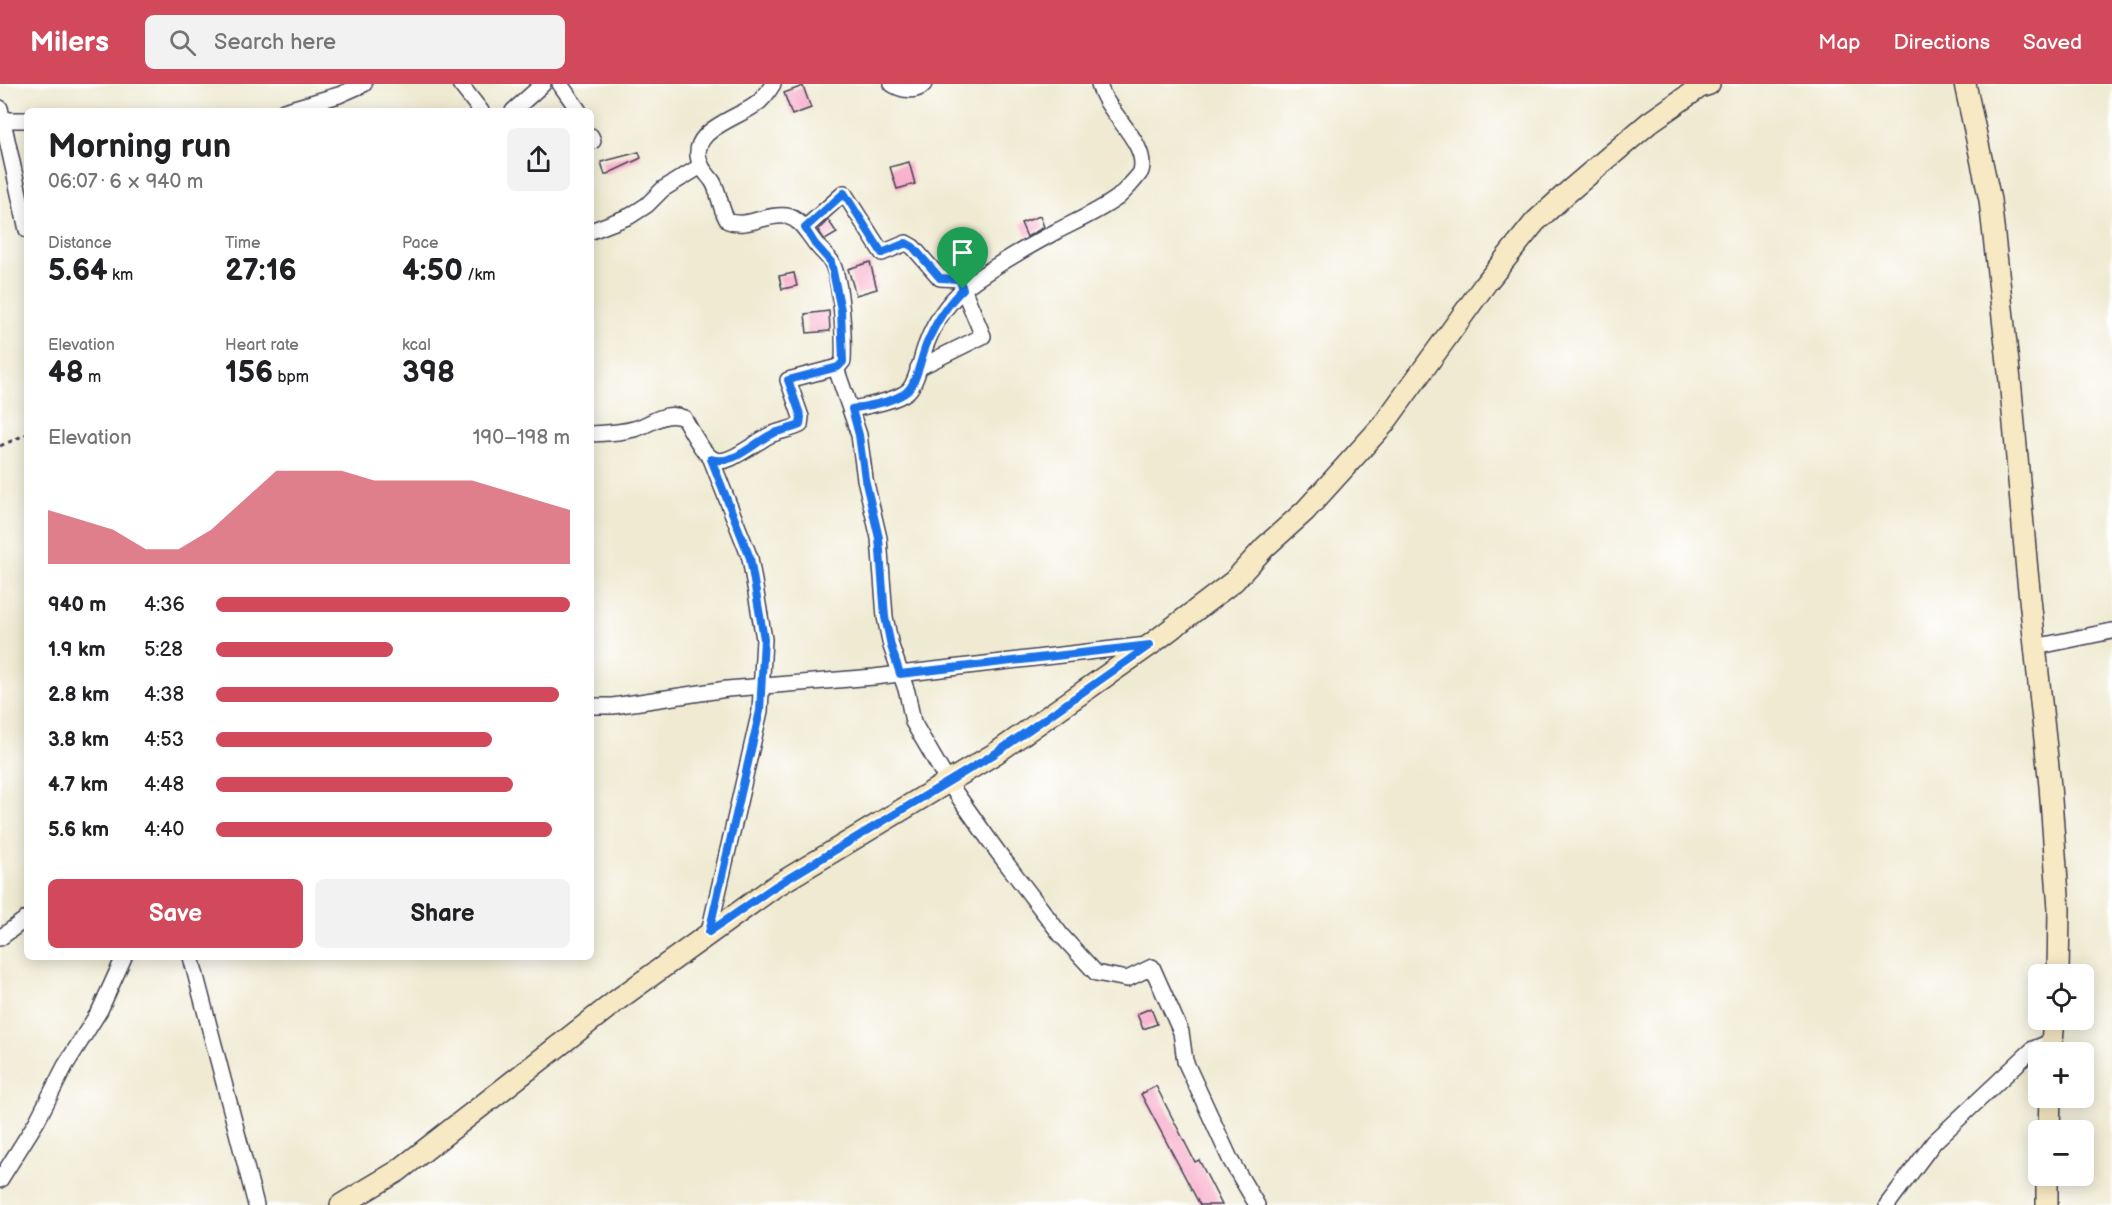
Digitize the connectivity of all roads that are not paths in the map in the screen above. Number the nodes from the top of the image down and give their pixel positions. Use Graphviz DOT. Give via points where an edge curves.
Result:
graph roads {
  1 [pos="364,84"];
  2 [pos="460,84"];
  3 [pos="543,84"];
  4 [pos="560,84"];
  5 [pos="773,84"];
  6 [pos="892,84"];
  7 [pos="924,84"];
  8 [pos="1099,84"];
  9 [pos="1709,84"];
  10 [pos="1965,84"];
  11 [pos="294,108"];
  12 [pos="479,108"];
  13 [pos="516,108"];
  14 [pos="577,108"];
  15 [pos="1,116"];
  16 [pos="24,120"];
  17 [pos="700,166"];
  18 [pos="24,217"];
  19 [pos="805,228"];
  20 [pos="594,230"];
  21 [pos="963,289"];
  22 [pos="838,367"];
  23 [pos="918,368"];
  24 [pos="852,409"];
  25 [pos="594,434"];
  26 [pos="711,459"];
  27 [pos="2112,631"];
  28 [pos="1150,645"];
  29 [pos="2035,647"];
  30 [pos="900,674"];
  31 [pos="761,686"];
  32 [pos="594,706"];
  33 [pos="948,782"];
  34 [pos="24,920"];
  35 [pos="709,932"];
  36 [pos="0,938"];
  37 [pos="123,960"];
  38 [pos="192,960"];
  39 [pos="2058,964"];
  40 [pos="2028,1054"];
  41 [pos="0,1180"];
  42 [pos="2048,1186"];
  43 [pos="255,1205"];
  44 [pos="341,1205"];
  45 [pos="1257,1205"];
  46 [pos="1887,1205"];
  47 [pos="2047,1205"];
  1 -- 11 [label="street"];
  2 -- 12 [label="street"];
  3 -- 13 [label="street"];
  4 -- 14 [label="street"];
  5 -- 17 [label="street" via="753,107 705,134 698,149"];
  6 -- 7 [label="street" via="906,89"];
  8 -- 21 [label="street" via="1108,106 1141,150 1139,176 1119,197 1032,244"];
  9 -- 28 [label="street" via="1650,122 1535,222 1383,425 1305,511 1233,581"];
  10 -- 29 [label="street" via="1990,200"];
  15 -- 16 [label="street"];
  15 -- 18 [label="street"];
  17 -- 19 [label="street" via="714,183 728,221 734,224 787,216"];
  17 -- 20 [label="street" via="630,216"];
  19 -- 21 [label="street" via="844,193 882,253 906,243 940,278 959,279"];
  19 -- 22 [label="street" via="831,262 836,282 843,346 843,362"];
  21 -- 23 [label="street" via="946,306"];
  21 -- 23 [label="street" via="983,336"];
  22 -- 24 [label="street" via="840,384"];
  22 -- 26 [label="street" via="788,380 801,417 800,425 771,435 736,457 719,462"];
  23 -- 24 [label="street" via="907,392"];
  24 -- 30 [label="street" via="879,538 885,617"];
  25 -- 26 [label="street" via="637,429 665,416 680,416"];
  26 -- 31 [label="street" via="750,558 764,639"];
  27 -- 29 [label="street"];
  28 -- 30 [label="street"];
  28 -- 33 [label="street"];
  29 -- 39 [label="street" via="2050,786"];
  30 -- 31 [label="street"];
  30 -- 33 [label="street" via="913,722"];
  31 -- 32 [label="street"];
  31 -- 35 [label="street" via="760,711"];
  33 -- 35 [label="street" via="774,887"];
  33 -- 45 [label="street" via="1061,935 1096,973 1127,979 1152,967 1181,1032 1185,1061 1231,1161"];
  34 -- 36 [label="street"];
  35 -- 44 [label="street" via="398,1171"];
  37 -- 41 [label="street" via="100,1010"];
  38 -- 43 [label="street"];
  40 -- 46 [label="street" via="1934,1142"];
  42 -- 47 [label="street"];
}
